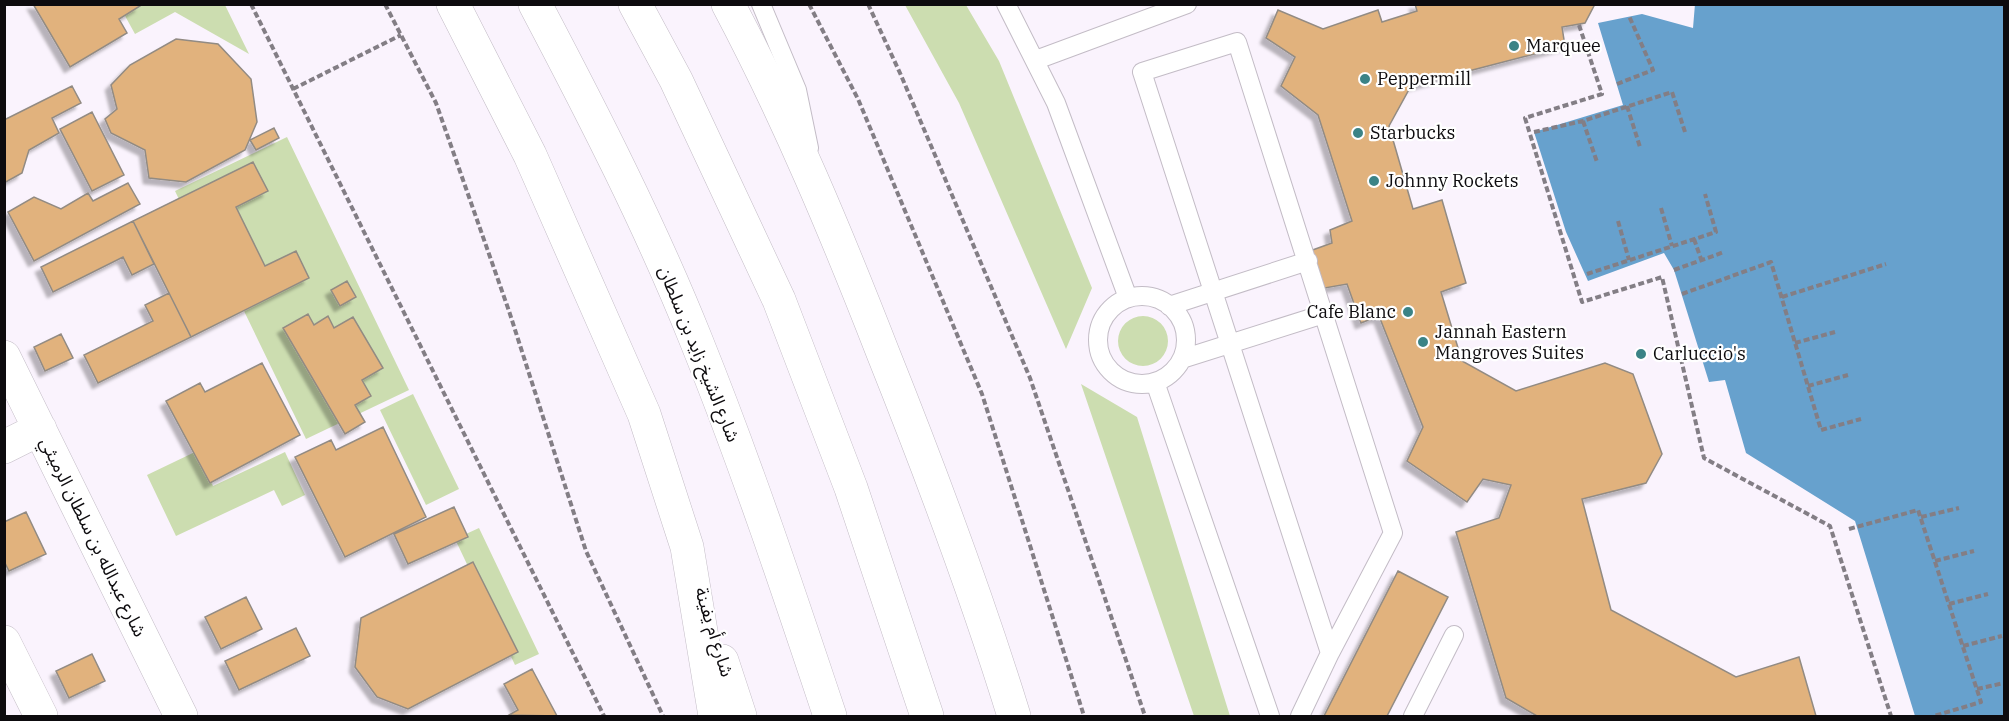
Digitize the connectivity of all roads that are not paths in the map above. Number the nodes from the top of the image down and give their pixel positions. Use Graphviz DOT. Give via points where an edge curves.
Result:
graph roads {
  1 [pos="453,4"];
  2 [pos="535,4"];
  3 [pos="634,4"];
  4 [pos="728,4"];
  5 [pos="760,4"];
  6 [pos="1006,4"];
  7 [pos="1187,4"];
  8 [pos="1036,60"];
  9 [pos="813,183"];
  10 [pos="1308,261"];
  11 [pos="1213,292"];
  12 [pos="1128,298"];
  13 [pos="1169,306"];
  14 [pos="1324,314"];
  15 [pos="1230,344"];
  16 [pos="4,357"];
  17 [pos="1182,359"];
  18 [pos="1155,382"];
  19 [pos="40,429"];
  20 [pos="4,447"];
  21 [pos="687,547"];
  22 [pos="1454,634"];
  23 [pos="4,642"];
  24 [pos="1330,653"];
  25 [pos="1013,709"];
  26 [pos="41,717"];
  27 [pos="181,717"];
  28 [pos="715,717"];
  29 [pos="740,717"];
  30 [pos="830,717"];
  31 [pos="927,717"];
  32 [pos="1270,717"];
  33 [pos="1300,717"];
  34 [pos="1413,717"];
  1 -- 21 [label="main road" via="530,155 624,363"];
  2 -- 30 [label="main road, شارع الشيخ زايد بن سلطان" via="600,127 696,338 766,523"];
  3 -- 31 [label="main road" via="675,80 779,300 850,488"];
  4 -- 9 [label="main road"];
  5 -- 9 [label="lane" via="797,90 807,130"];
  6 -- 8 [label="lane"];
  7 -- 8 [label="lane"];
  8 -- 12 [label="lane" via="1056,103"];
  9 -- 25 [label="main road" via="910,420"];
  10 -- 11 [label="lane"];
  10 -- 11 [label="lane" via="1237,42 1142,72"];
  10 -- 14 [label="lane"];
  11 -- 13 [label="lane"];
  11 -- 15 [label="lane"];
  12 -- 13 [label="lane" via="1142,296"];
  12 -- 18 [label="lane" via="1115,305 1103,323 1098,343 1102,357 1121,379"];
  13 -- 17 [label="lane" via="1185,330"];
  14 -- 15 [label="lane"];
  14 -- 24 [label="lane" via="1393,533"];
  15 -- 17 [label="lane"];
  15 -- 24 [label="lane"];
  16 -- 19 [label="main road, شارع عبدالله بن سلطان الرميثي"];
  17 -- 18 [label="lane" via="1174,371"];
  18 -- 32 [label="lane"];
  19 -- 20 [label="main road"];
  19 -- 27 [label="main road, شارع عبدالله بن سلطان الرميثي"];
  21 -- 28 [label="main road"];
  21 -- 29 [label="main road, شارع أم يفينة"];
  22 -- 34 [label="lane"];
  23 -- 26 [label="main road"];
  24 -- 33 [label="lane"];
}
